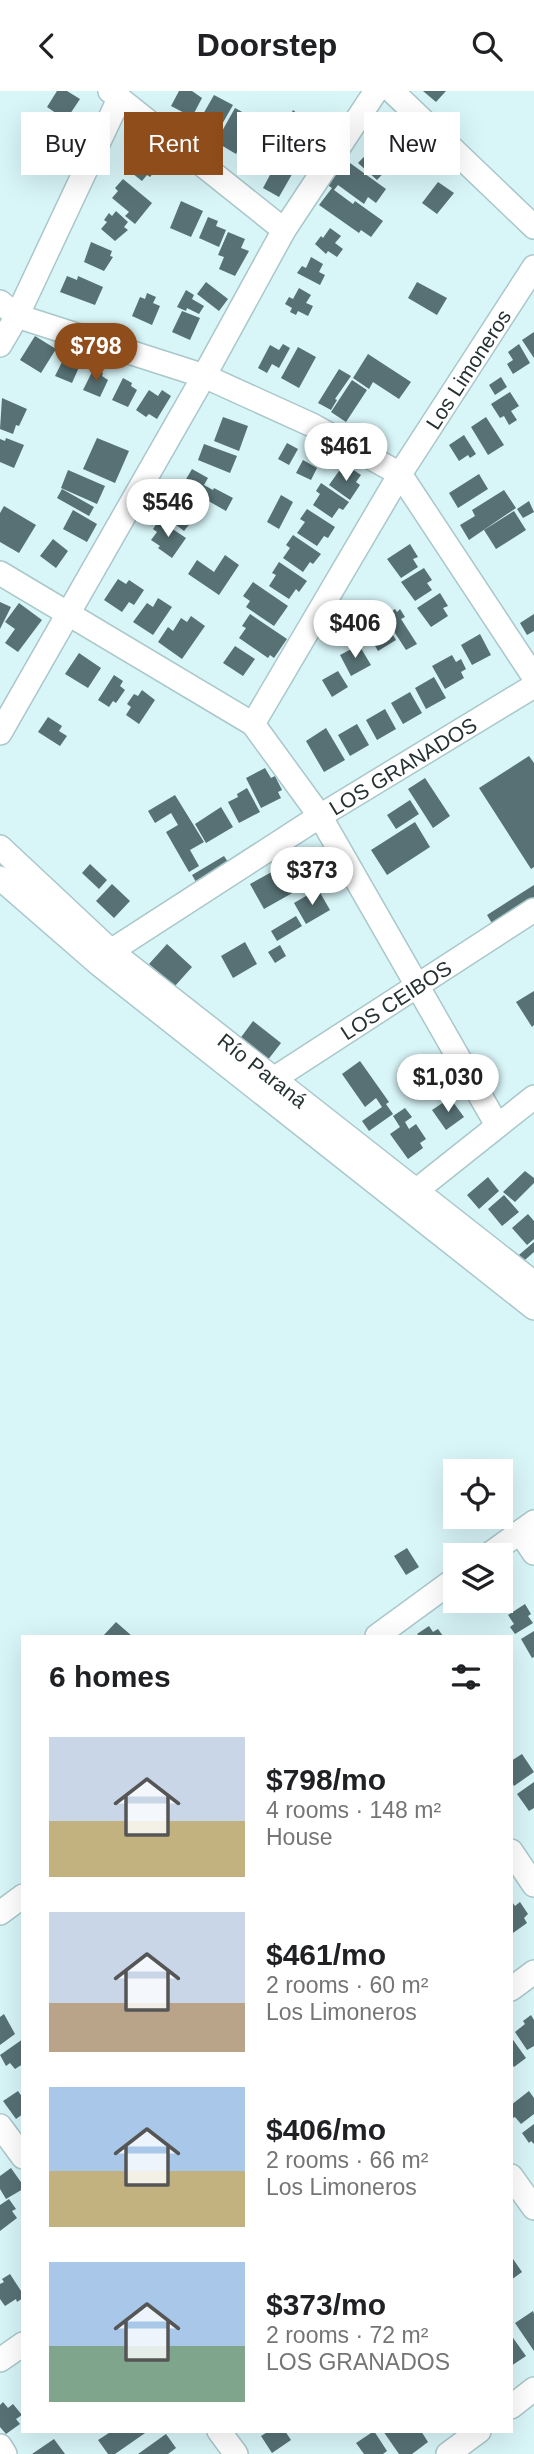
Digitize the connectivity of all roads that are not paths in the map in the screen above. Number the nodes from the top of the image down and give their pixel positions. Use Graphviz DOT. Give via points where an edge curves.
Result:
graph roads {
  1 [pos="376,91"];
  2 [pos="391,91"];
  3 [pos="114,95"];
  4 [pos="534,227"];
  5 [pos="284,230"];
  6 [pos="534,267"];
  7 [pos="8,309"];
  8 [pos="0,345"];
  9 [pos="204,376"];
  10 [pos="400,474"];
  11 [pos="0,573"];
  12 [pos="67,615"];
  13 [pos="534,677"];
  14 [pos="534,686"];
  15 [pos="253,724"];
  16 [pos="0,733"];
  17 [pos="320,816"];
  18 [pos="0,847"];
  19 [pos="0,878"];
  20 [pos="534,909"];
  21 [pos="105,958"];
  22 [pos="417,986"];
  23 [pos="266,1086"];
  24 [pos="534,1097"];
  25 [pos="498,1125"];
  26 [pos="411,1198"];
  27 [pos="534,1283"];
  28 [pos="534,1308"];
  29 [pos="527,1527"];
  30 [pos="505,1543"];
  31 [pos="534,1553"];
  32 [pos="443,1588"];
  33 [pos="378,1635"];
  34 [pos="513,1854"];
  35 [pos="534,1885"];
  36 [pos="21,1897"];
  37 [pos="0,1913"];
  38 [pos="534,1972"];
  39 [pos="513,1988"];
  40 [pos="0,2126"];
  41 [pos="21,2154"];
  42 [pos="513,2179"];
  43 [pos="534,2208"];
  44 [pos="21,2345"];
  45 [pos="0,2360"];
  46 [pos="534,2389"];
  47 [pos="513,2405"];
  48 [pos="220,2433"];
  49 [pos="0,2447"];
  50 [pos="5,2454"];
  51 [pos="236,2454"];
  1 -- 5 [label="street"];
  2 -- 4 [label="street"];
  3 -- 5 [label="street"];
  3 -- 7 [label="street"];
  5 -- 9 [label="street"];
  6 -- 10 [label="street, Los Limoneros"];
  7 -- 8 [label="street"];
  7 -- 9 [label="street"];
  9 -- 10 [label="street" via="312,425"];
  9 -- 12 [label="street"];
  10 -- 13 [label="street"];
  10 -- 15 [label="street, Los Limoneros"];
  11 -- 12 [label="street"];
  12 -- 15 [label="street"];
  12 -- 16 [label="street"];
  14 -- 17 [label="street, LOS GRANADOS"];
  15 -- 17 [label="street"];
  17 -- 21 [label="street, LOS GRANADOS"];
  17 -- 22 [label="street"];
  18 -- 21 [label="street, Río Paraná"];
  19 -- 21 [label="street, Río Paraná"];
  20 -- 22 [label="street, LOS CEIBOS"];
  21 -- 23 [label="street, Río Paraná"];
  22 -- 23 [label="street, LOS CEIBOS"];
  22 -- 25 [label="street"];
  23 -- 26 [label="street, Río Paraná"];
  24 -- 25 [label="street"];
  25 -- 26 [label="street"];
  26 -- 27 [label="street, Río Paraná"];
  26 -- 28 [label="street, Río Paraná"];
  29 -- 30 [label="street"];
  29 -- 31 [label="street"];
  32 -- 33 [label="street"];
  34 -- 35 [label="street"];
  36 -- 37 [label="street"];
  38 -- 39 [label="street"];
  40 -- 41 [label="street"];
  42 -- 43 [label="street"];
  44 -- 45 [label="street"];
  46 -- 47 [label="street"];
  48 -- 51 [label="street"];
  49 -- 50 [label="street"];
}
